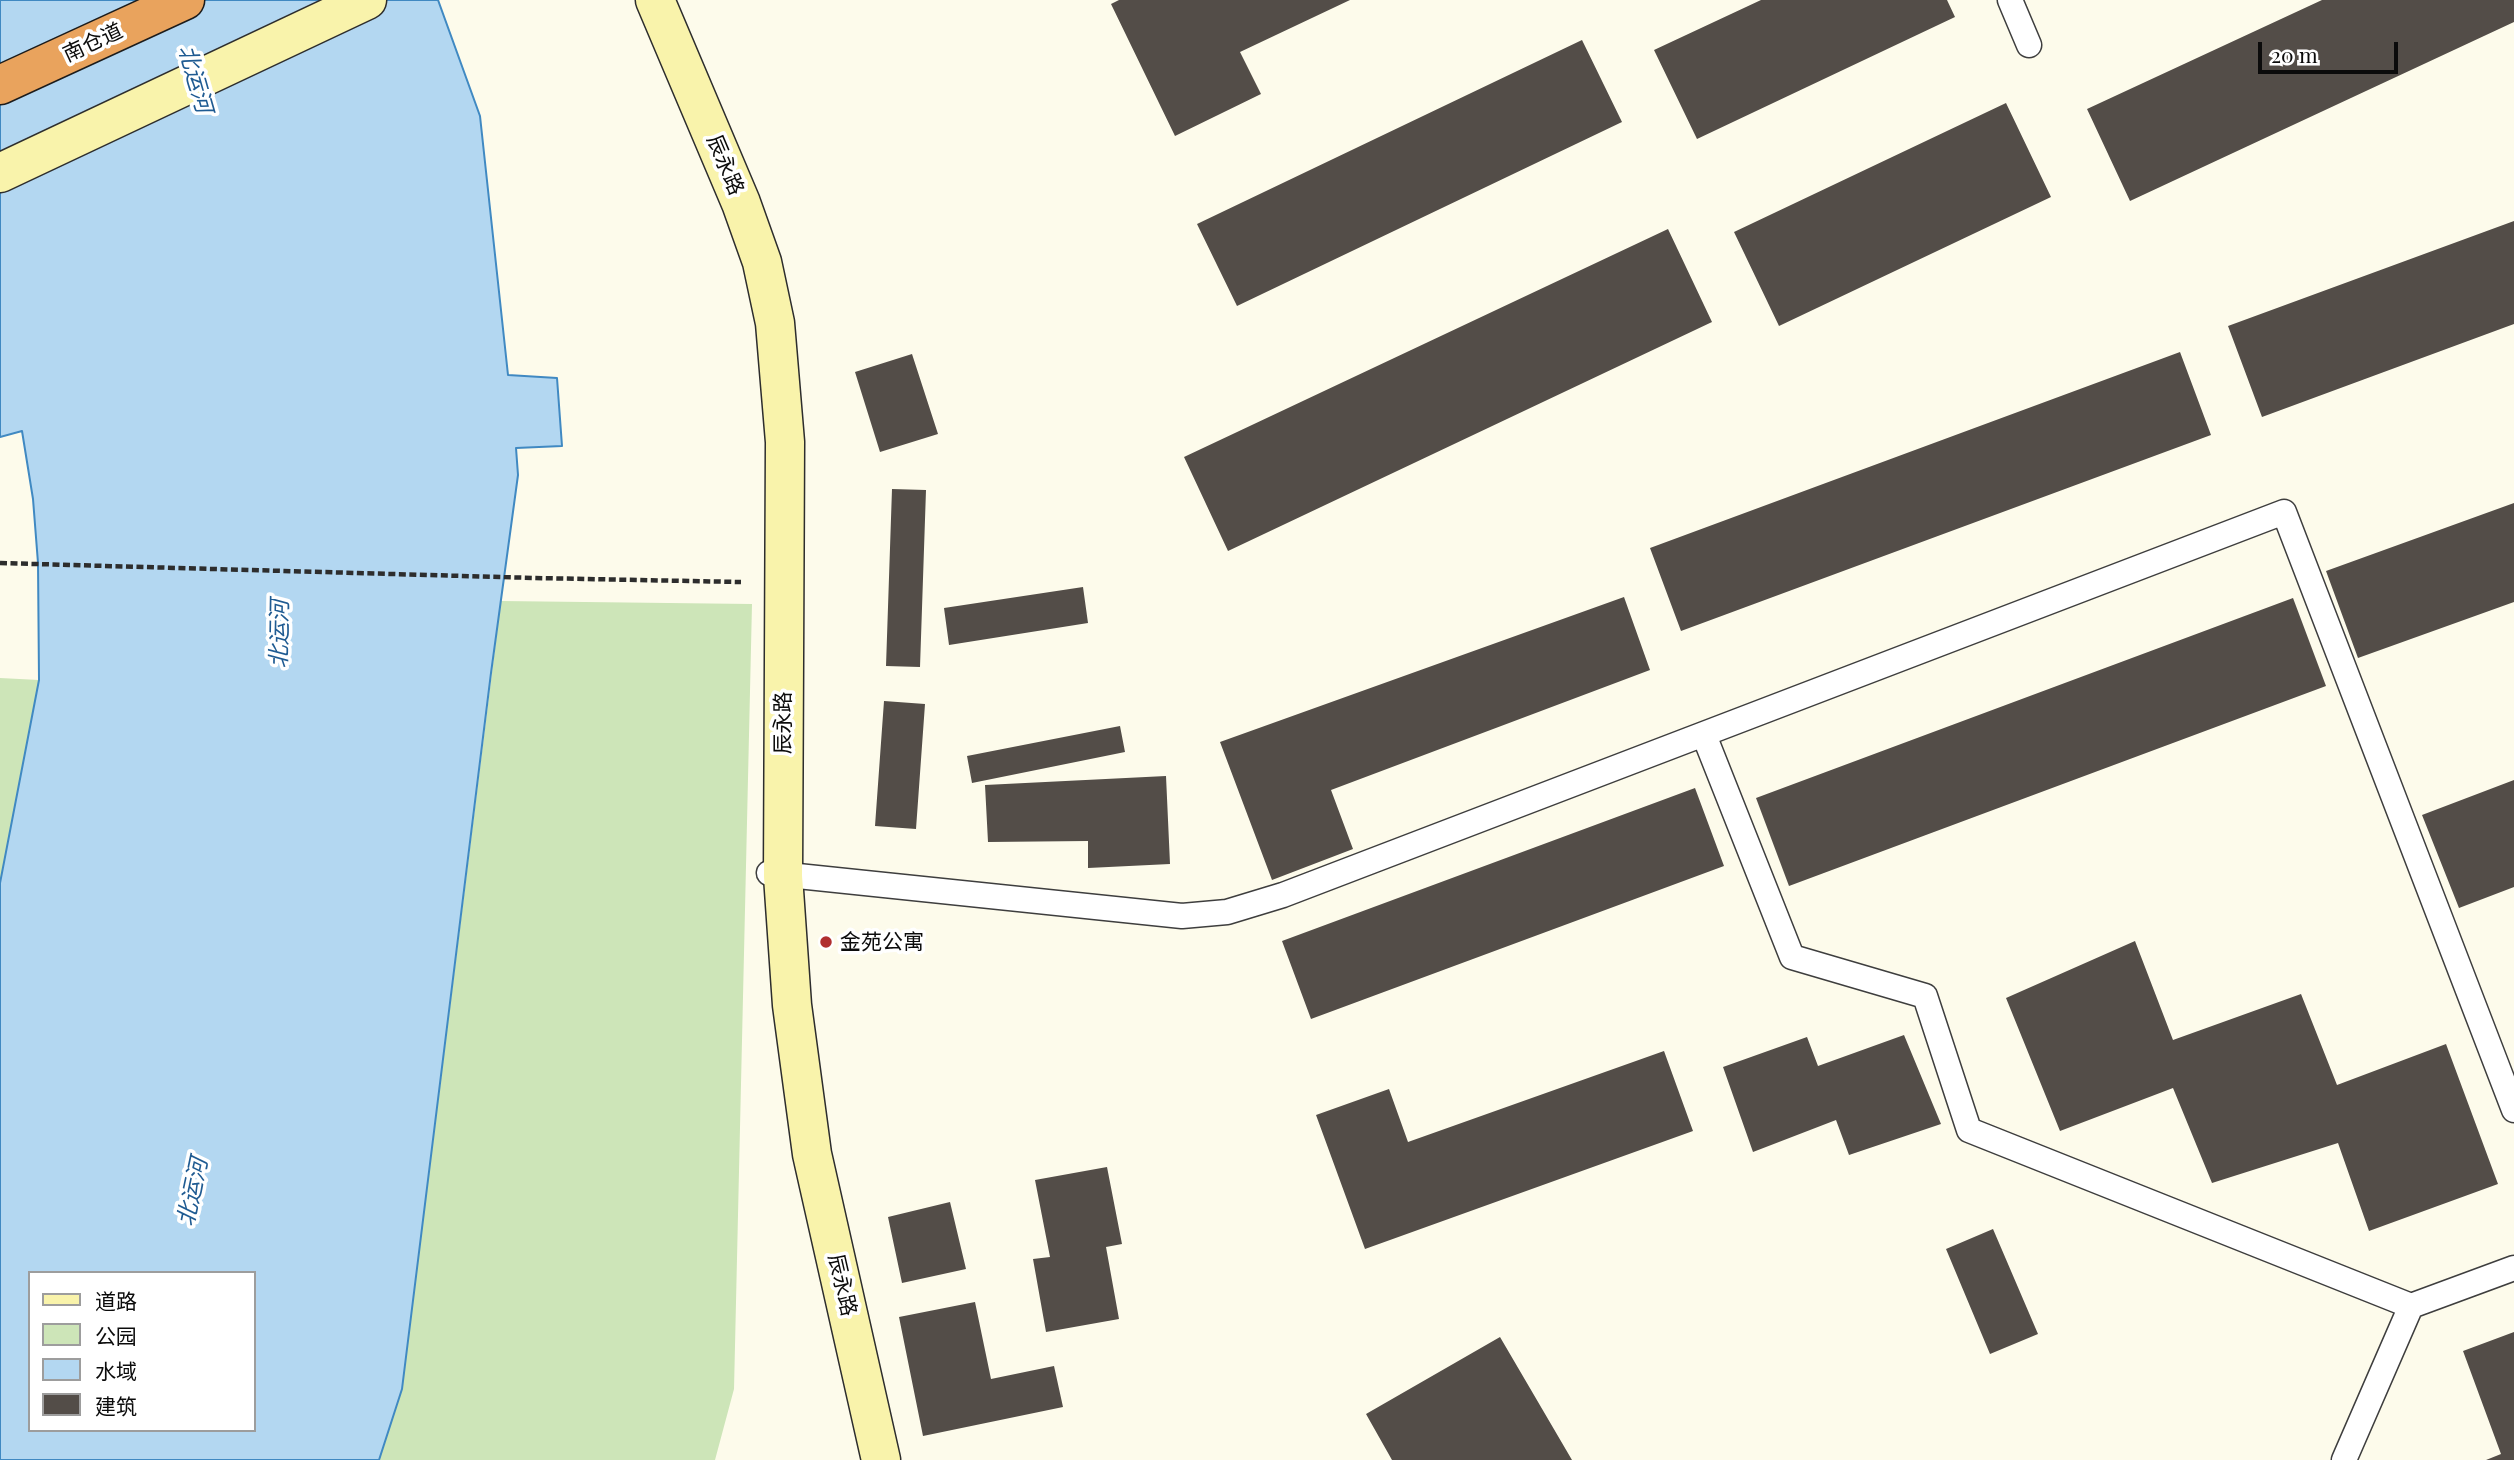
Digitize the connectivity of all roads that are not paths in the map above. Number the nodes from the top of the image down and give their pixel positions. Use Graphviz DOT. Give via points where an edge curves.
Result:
graph roads {
  1 [pos="186,0"];
  2 [pos="366,0"];
  3 [pos="642,0"];
  4 [pos="655,0"];
  5 [pos="2010,0"];
  6 [pos="2029,45"];
  7 [pos="0,85"];
  8 [pos="0,173"];
  9 [pos="1704,735"];
  10 [pos="776,874"];
  11 [pos="2514,1110"];
  12 [pos="2514,1268"];
  13 [pos="2411,1306"];
  14 [pos="862,1460"];
  15 [pos="881,1460"];
  16 [pos="2344,1460"];
  1 -- 7 [label="highway, 南仓道"];
  2 -- 8 [label="main road"];
  3 -- 10 [label="main road, 辰永路" via="730,206 756,296 766,355 772,433"];
  4 -- 10 [label="main road, 辰永路" via="741,203 762,262 775,323 785,442"];
  5 -- 6 [label="lane"];
  9 -- 10 [label="lane" via="1283,895 1227,912 1182,916"];
  9 -- 11 [label="lane" via="2284,512"];
  9 -- 13 [label="lane" via="1792,957 1925,996 1969,1130"];
  10 -- 14 [label="main road, 辰永路" via="778,1001 798,1154"];
  10 -- 15 [label="main road, 辰永路" via="812,1154"];
  12 -- 13 [label="lane"];
  13 -- 16 [label="lane"];
}
